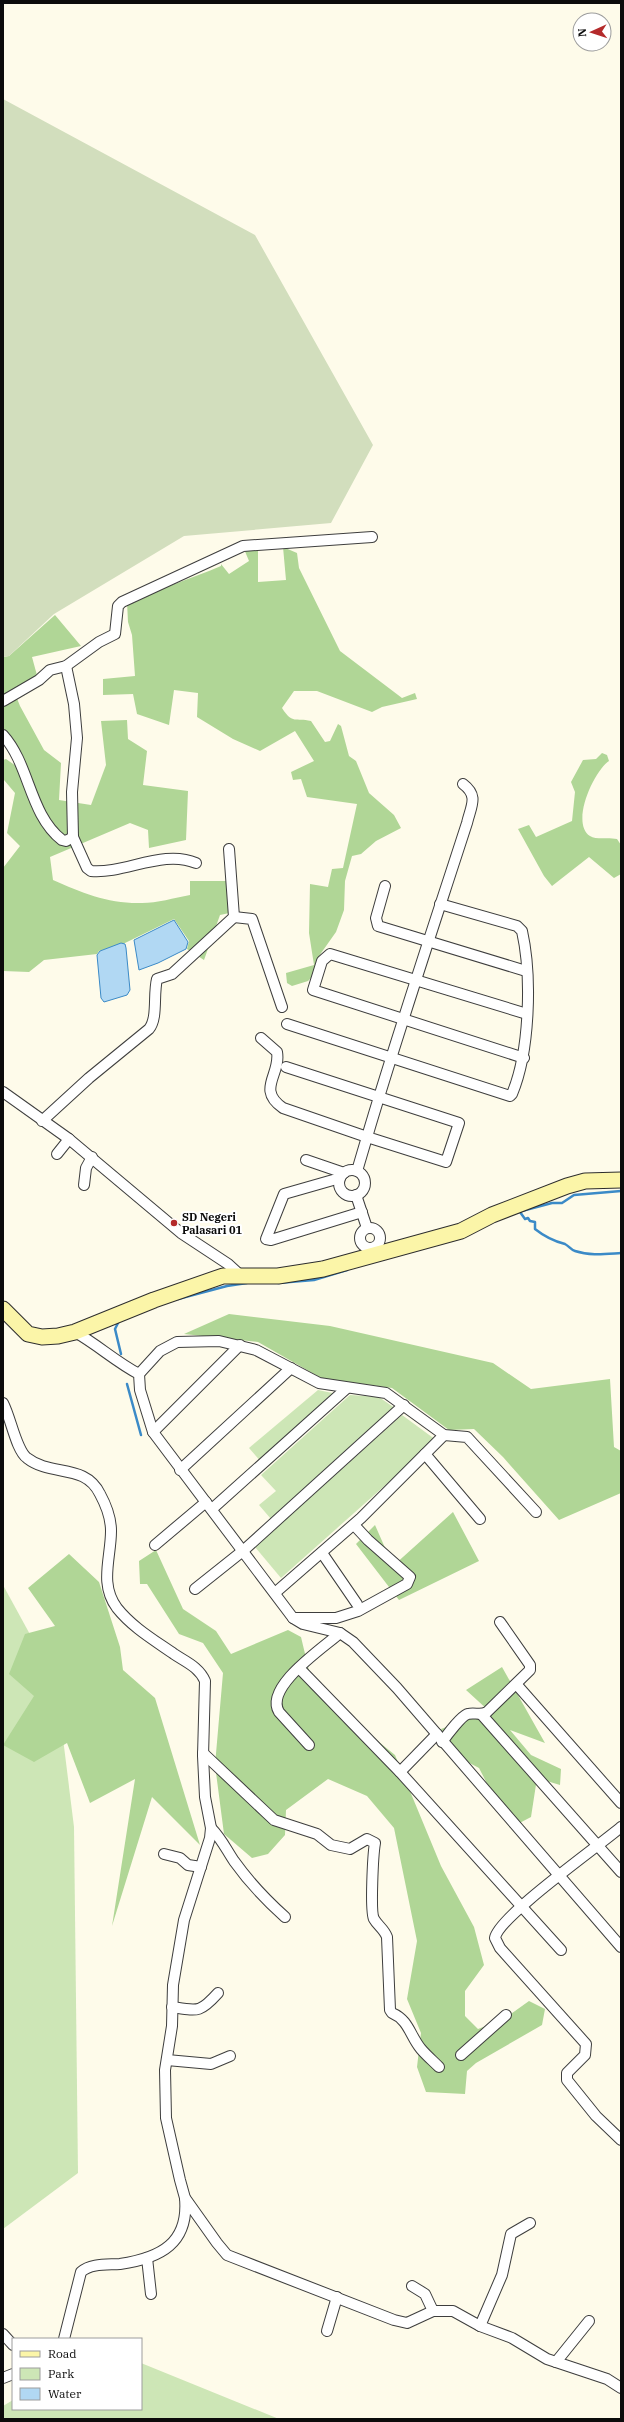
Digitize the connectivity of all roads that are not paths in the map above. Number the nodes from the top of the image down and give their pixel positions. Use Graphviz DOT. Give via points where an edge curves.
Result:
graph roads {
  1 [pos="372,537"];
  2 [pos="66,666"];
  3 [pos="3,701"];
  4 [pos="3,735"];
  5 [pos="463,784"];
  6 [pos="73,837"];
  7 [pos="229,849"];
  8 [pos="196,863"];
  9 [pos="385,886"];
  10 [pos="440,904"];
  11 [pos="234,917"];
  12 [pos="428,942"];
  13 [pos="526,972"];
  14 [pos="416,980"];
  15 [pos="282,1007"];
  16 [pos="528,1014"];
  17 [pos="404,1019"];
  18 [pos="287,1024"];
  19 [pos="261,1038"];
  20 [pos="390,1058"];
  21 [pos="524,1058"];
  22 [pos="286,1067"];
  23 [pos="3,1092"];
  24 [pos="378,1098"];
  25 [pos="42,1121"];
  26 [pos="367,1137"];
  27 [pos="69,1139"];
  28 [pos="57,1154"];
  29 [pos="92,1157"];
  30 [pos="306,1160"];
  31 [pos="357,1171"];
  32 [pos="342,1176"];
  33 [pos="621,1180"];
  34 [pos="84,1185"];
  35 [pos="356,1194"];
  36 [pos="362,1212"];
  37 [pos="367,1228"];
  38 [pos="373,1251"];
  39 [pos="240,1275"];
  40 [pos="3,1309"];
  41 [pos="75,1332"];
  42 [pos="240,1345"];
  43 [pos="291,1368"];
  44 [pos="139,1374"];
  45 [pos="347,1388"];
  46 [pos="3,1403"];
  47 [pos="404,1405"];
  48 [pos="153,1432"];
  49 [pos="444,1435"];
  50 [pos="425,1454"];
  51 [pos="180,1470"];
  52 [pos="209,1505"];
  53 [pos="536,1512"];
  54 [pos="480,1519"];
  55 [pos="354,1525"];
  56 [pos="155,1545"];
  57 [pos="244,1550"];
  58 [pos="322,1553"];
  59 [pos="195,1589"];
  60 [pos="276,1592"];
  61 [pos="357,1604"];
  62 [pos="293,1618"];
  63 [pos="500,1622"];
  64 [pos="340,1633"];
  65 [pos="299,1668"];
  66 [pos="517,1685"];
  67 [pos="482,1715"];
  68 [pos="440,1738"];
  69 [pos="309,1745"];
  70 [pos="203,1753"];
  71 [pos="400,1772"];
  72 [pos="621,1803"];
  73 [pos="621,1827"];
  74 [pos="211,1828"];
  75 [pos="599,1847"];
  76 [pos="164,1854"];
  77 [pos="201,1868"];
  78 [pos="621,1872"];
  79 [pos="559,1875"];
  80 [pos="522,1906"];
  81 [pos="284,1917"];
  82 [pos="621,1947"];
  83 [pos="561,1950"];
  84 [pos="218,1993"];
  85 [pos="172,2007"];
  86 [pos="506,2015"];
  87 [pos="461,2055"];
  88 [pos="230,2056"];
  89 [pos="167,2060"];
  90 [pos="439,2066"];
  91 [pos="621,2140"];
  92 [pos="185,2198"];
  93 [pos="530,2223"];
  94 [pos="147,2258"];
  95 [pos="412,2286"];
  96 [pos="151,2294"];
  97 [pos="337,2297"];
  98 [pos="433,2311"];
  99 [pos="589,2321"];
  100 [pos="480,2326"];
  101 [pos="327,2331"];
  102 [pos="3,2334"];
  103 [pos="64,2338"];
  104 [pos="12,2345"];
  105 [pos="556,2362"];
  106 [pos="621,2388"];
  1 -- 2 [label="street" via="243,546 122,602 118,606 115,634 99,642"];
  2 -- 3 [label="street" via="50,670 39,680"];
  2 -- 6 [label="street" via="74,704 77,742 72,792"];
  4 -- 6 [label="street" via="16,753 40,812 62,840 66,841"];
  5 -- 10 [label="street" via="474,796"];
  6 -- 8 [label="street" via="86,868 91,871 170,859 187,859"];
  7 -- 11 [label="street"];
  9 -- 12 [label="street" via="376,918 378,926"];
  10 -- 12 [label="street"];
  10 -- 13 [label="street" via="517,926 522,931"];
  11 -- 15 [label="street" via="252,919"];
  11 -- 25 [label="street" via="172,974 157,979 154,991 154,1023 149,1029 88,1078"];
  12 -- 13 [label="street"];
  12 -- 14 [label="street"];
  13 -- 16 [label="street"];
  14 -- 16 [label="street"];
  14 -- 17 [label="street"];
  14 -- 17 [label="street" via="330,954 322,961 316,978 313,990"];
  16 -- 21 [label="street"];
  17 -- 20 [label="street"];
  17 -- 21 [label="street"];
  18 -- 20 [label="street"];
  19 -- 26 [label="street" via="277,1052 277,1064 270,1086 277,1104"];
  20 -- 21 [label="street" via="510,1096"];
  20 -- 24 [label="street"];
  22 -- 24 [label="street"];
  23 -- 25 [label="street"];
  24 -- 26 [label="street"];
  24 -- 26 [label="street" via="459,1123 446,1162"];
  25 -- 27 [label="street"];
  26 -- 31 [label="street"];
  27 -- 28 [label="street"];
  27 -- 29 [label="street"];
  29 -- 34 [label="street" via="86,1168"];
  29 -- 39 [label="street" via="181,1233 228,1264"];
  30 -- 32 [label="street"];
  31 -- 32 [label="street" via="349,1170"];
  31 -- 35 [label="street" via="363,1177 364,1185"];
  32 -- 35 [label="street" via="342,1191 349,1195"];
  32 -- 36 [label="street" via="284,1194 266,1239 271,1240"];
  33 -- 38 [label="main road" via="585,1181 514,1205 461,1231"];
  35 -- 36 [label="street"];
  36 -- 37 [label="street"];
  37 -- 38 [label="street" via="374,1229 380,1236 379,1243"];
  37 -- 38 [label="street" via="361,1232 359,1239 365,1248"];
  38 -- 39 [label="main road" via="303,1273 278,1276"];
  39 -- 41 [label="main road" via="209,1280"];
  40 -- 41 [label="main road" via="28,1334 42,1337"];
  41 -- 44 [label="street" via="96,1344 116,1362"];
  42 -- 43 [label="street" via="256,1350"];
  42 -- 44 [label="street" via="207,1340 177,1342 160,1351"];
  42 -- 48 [label="street"];
  43 -- 45 [label="street" via="319,1383"];
  43 -- 51 [label="street"];
  44 -- 48 [label="street" via="140,1390"];
  45 -- 47 [label="street" via="386,1393"];
  45 -- 52 [label="street"];
  46 -- 70 [label="street" via="19,1449 27,1459 86,1476 95,1484 110,1520 106,1576 114,1602 145,1634 200,1671 205,1681"];
  47 -- 49 [label="street"];
  47 -- 57 [label="street"];
  48 -- 51 [label="street"];
  49 -- 50 [label="street"];
  49 -- 53 [label="street" via="470,1439"];
  50 -- 54 [label="street"];
  50 -- 55 [label="street"];
  51 -- 52 [label="street"];
  52 -- 56 [label="street"];
  52 -- 57 [label="street"];
  55 -- 58 [label="street"];
  55 -- 62 [label="street" via="410,1577 407,1584 358,1611 336,1618"];
  57 -- 59 [label="street"];
  57 -- 60 [label="street"];
  58 -- 60 [label="street"];
  58 -- 61 [label="street"];
  60 -- 62 [label="street"];
  62 -- 64 [label="street" via="303,1624"];
  63 -- 66 [label="street" via="531,1666"];
  64 -- 65 [label="street"];
  64 -- 68 [label="street" via="354,1642"];
  65 -- 69 [label="street" via="280,1688 275,1706"];
  65 -- 71 [label="street"];
  66 -- 67 [label="street"];
  66 -- 72 [label="street"];
  67 -- 68 [label="street" via="465,1715"];
  67 -- 75 [label="street"];
  68 -- 71 [label="street"];
  68 -- 79 [label="street"];
  70 -- 74 [label="street" via="205,1796"];
  70 -- 90 [label="street" via="274,1820 317,1834 331,1845 350,1849 367,1840 375,1842 371,1908 374,1920 387,1937 390,2010 407,2023 421,2049"];
  71 -- 80 [label="street"];
  73 -- 75 [label="street"];
  74 -- 77 [label="street"];
  74 -- 81 [label="street" via="262,1896"];
  75 -- 78 [label="street"];
  75 -- 79 [label="street"];
  76 -- 77 [label="street"];
  77 -- 85 [label="street" via="184,1920 173,1985"];
  79 -- 80 [label="street"];
  79 -- 82 [label="street"];
  80 -- 83 [label="street"];
  80 -- 91 [label="street" via="498,1930 495,1938 497,1944 586,2044 585,2054 567,2074 567,2080 596,2116"];
  84 -- 85 [label="street" via="205,2008 196,2010"];
  85 -- 89 [label="street"];
  86 -- 87 [label="street"];
  88 -- 89 [label="street" via="211,2064"];
  89 -- 92 [label="street" via="164,2091 166,2118"];
  92 -- 94 [label="street" via="178,2239 163,2251"];
  92 -- 97 [label="street" via="227,2255"];
  93 -- 100 [label="street" via="511,2234 502,2275"];
  94 -- 96 [label="street"];
  94 -- 103 [label="street" via="85,2268 81,2272"];
  95 -- 98 [label="street" via="425,2294"];
  97 -- 98 [label="street" via="400,2322 413,2322"];
  97 -- 101 [label="street"];
  98 -- 100 [label="street" via="453,2311"];
  99 -- 105 [label="street"];
  100 -- 105 [label="street" via="512,2338"];
  102 -- 104 [label="street"];
  105 -- 106 [label="street" via="607,2379"];
}
